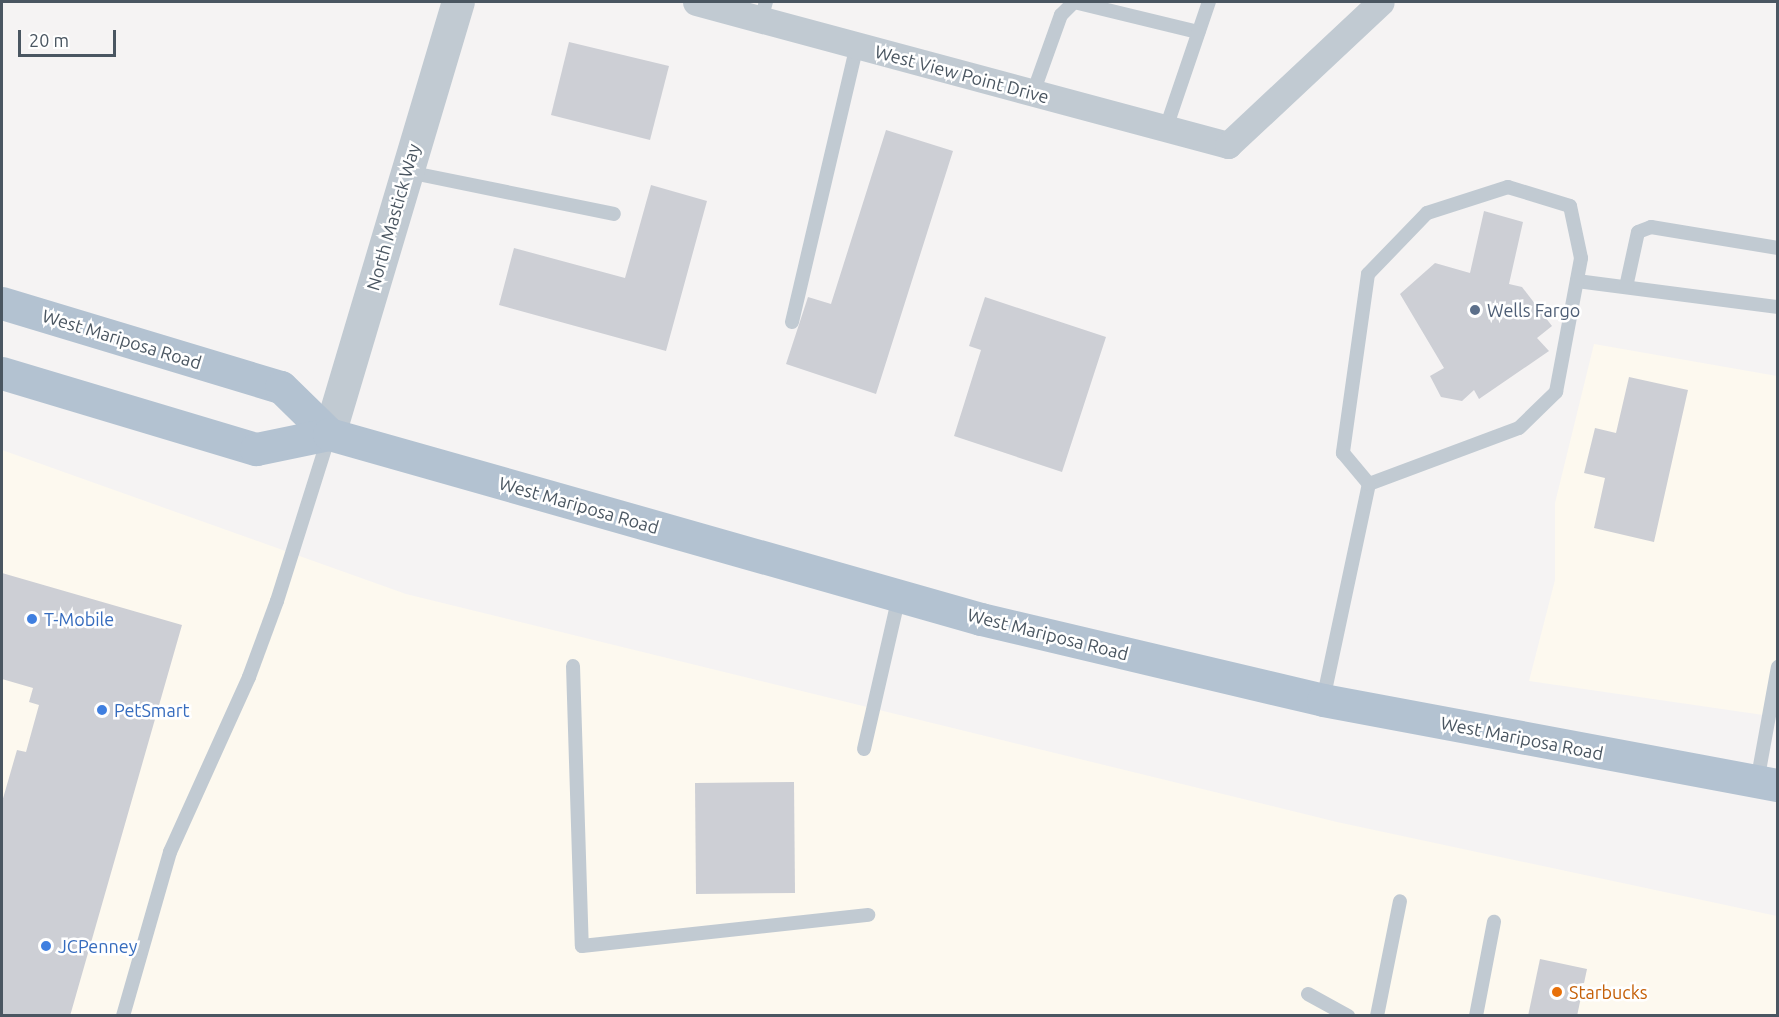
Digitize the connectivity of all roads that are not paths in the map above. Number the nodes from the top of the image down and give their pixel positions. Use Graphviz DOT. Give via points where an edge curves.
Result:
graph roads {
  1 [pos="458,2"];
  2 [pos="696,2"];
  3 [pos="1074,2"];
  4 [pos="1209,2"];
  5 [pos="1381,2"];
  6 [pos="764,10"];
  7 [pos="1198,32"];
  8 [pos="857,45"];
  9 [pos="1033,93"];
  10 [pos="1166,128"];
  11 [pos="406,171"];
  12 [pos="614,214"];
  13 [pos="1778,248"];
  14 [pos="1577,281"];
  15 [pos="1626,287"];
  16 [pos="2,303"];
  17 [pos="1778,308"];
  18 [pos="792,322"];
  19 [pos="2,373"];
  20 [pos="329,434"];
  21 [pos="1369,484"];
  22 [pos="900,596"];
  23 [pos="573,666"];
  24 [pos="1778,666"];
  25 [pos="1323,700"];
  26 [pos="864,749"];
  27 [pos="1767,783"];
  28 [pos="1400,901"];
  29 [pos="868,915"];
  30 [pos="1494,922"];
  31 [pos="1308,994"];
  32 [pos="123,1016"];
  33 [pos="1348,1016"];
  34 [pos="1377,1016"];
  35 [pos="1476,1016"];
  1 -- 11 [label="street, North Mastick Way"];
  2 -- 6 [label="street, West View Point Drive"];
  3 -- 7 [label="lane"];
  3 -- 9 [label="lane" via="1061,15"];
  4 -- 7 [label="lane"];
  5 -- 10 [label="street, West View Point Drive" via="1228,146"];
  6 -- 8 [label="street, West View Point Drive"];
  7 -- 10 [label="lane"];
  8 -- 9 [label="street, West View Point Drive"];
  8 -- 18 [label="lane"];
  9 -- 10 [label="street, West View Point Drive"];
  11 -- 12 [label="lane"];
  11 -- 20 [label="street, North Mastick Way"];
  13 -- 15 [label="lane" via="1651,227 1638,232"];
  14 -- 15 [label="lane"];
  14 -- 21 [label="lane" via="1556,392 1519,428"];
  14 -- 21 [label="lane" via="1581,258 1570,206 1508,187 1427,213 1368,274 1343,453"];
  15 -- 17 [label="lane"];
  16 -- 20 [label="main road, West Mariposa Road" via="281,387"];
  19 -- 20 [label="main road, West Mariposa Road" via="256,449"];
  20 -- 22 [label="main road, West Mariposa Road"];
  20 -- 32 [label="lane" via="249,677 170,852"];
  21 -- 25 [label="lane"];
  22 -- 25 [label="main road, West Mariposa Road"];
  22 -- 26 [label="lane"];
  23 -- 29 [label="lane" via="582,946"];
  24 -- 27 [label="lane"];
  25 -- 27 [label="main road, West Mariposa Road"];
  28 -- 34 [label="lane"];
  30 -- 35 [label="lane"];
  31 -- 33 [label="lane"];
}
